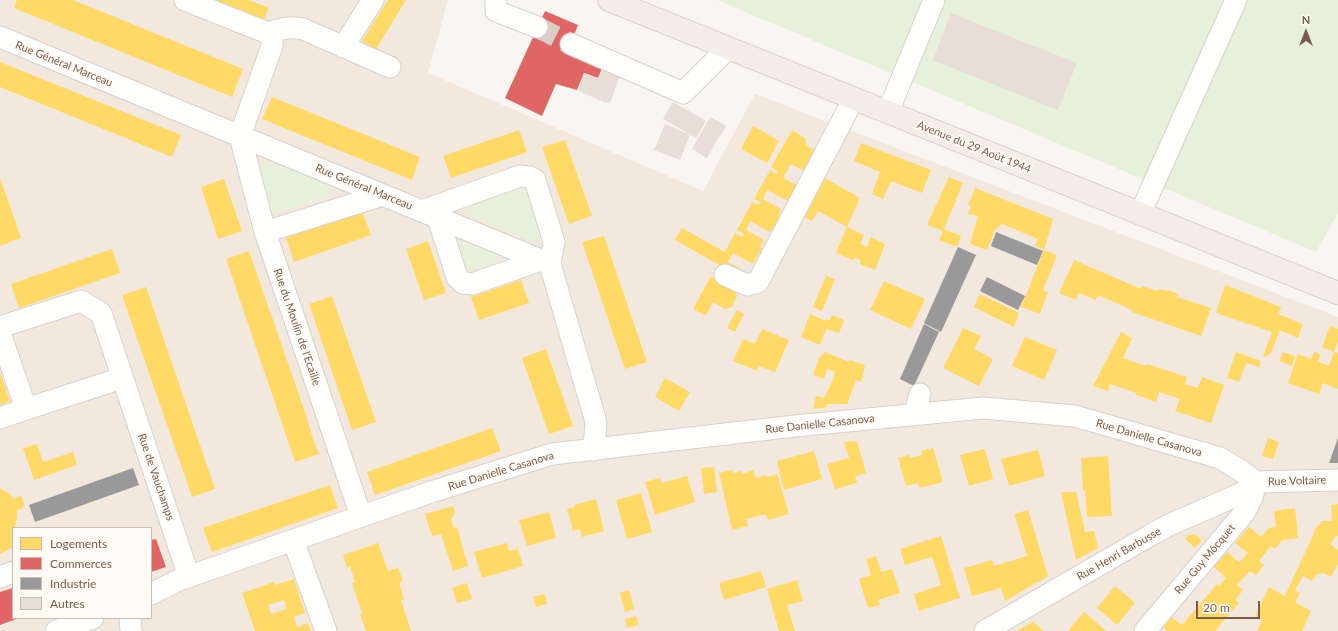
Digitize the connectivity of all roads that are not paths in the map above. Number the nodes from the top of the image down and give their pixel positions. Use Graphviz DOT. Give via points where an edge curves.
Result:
graph roads {
  1 [pos="185,0"];
  2 [pos="373,0"];
  3 [pos="496,0"];
  4 [pos="609,0"];
  5 [pos="934,0"];
  6 [pos="1236,0"];
  7 [pos="537,27"];
  8 [pos="268,33"];
  9 [pos="0,37"];
  10 [pos="571,44"];
  11 [pos="343,46"];
  12 [pos="728,48"];
  13 [pos="390,67"];
  14 [pos="854,98"];
  15 [pos="888,112"];
  16 [pos="240,136"];
  17 [pos="383,195"];
  18 [pos="1140,214"];
  19 [pos="430,215"];
  20 [pos="265,232"];
  21 [pos="545,262"];
  22 [pos="725,275"];
  23 [pos="1338,293"];
  24 [pos="0,327"];
  25 [pos="0,333"];
  26 [pos="122,378"];
  27 [pos="920,394"];
  28 [pos="26,409"];
  29 [pos="915,414"];
  30 [pos="0,418"];
  31 [pos="594,450"];
  32 [pos="1338,480"];
  33 [pos="1256,482"];
  34 [pos="361,516"];
  35 [pos="293,540"];
  36 [pos="12,572"];
  37 [pos="0,576"];
  38 [pos="189,577"];
  39 [pos="152,594"];
  40 [pos="90,619"];
  41 [pos="130,619"];
  42 [pos="56,631"];
  43 [pos="131,631"];
  44 [pos="326,631"];
  45 [pos="984,631"];
  46 [pos="1145,631"];
  1 -- 8 [label="street"];
  2 -- 11 [label="street"];
  3 -- 7 [label="street" via="496,11"];
  4 -- 12 [label="main road, Avenue du 29 Août 1944"];
  5 -- 15 [label="street"];
  6 -- 18 [label="street"];
  8 -- 11 [label="street" via="294,27"];
  8 -- 16 [label="street" via="272,46"];
  9 -- 16 [label="street, Rue Général Marceau"];
  10 -- 12 [label="street" via="683,93"];
  11 -- 13 [label="street"];
  12 -- 14 [label="main road, Avenue du 29 Août 1944"];
  14 -- 15 [label="main road, Avenue du 29 Août 1944"];
  14 -- 22 [label="street" via="758,282 747,285"];
  15 -- 18 [label="main road, Avenue du 29 Août 1944"];
  16 -- 17 [label="street, Rue Général Marceau"];
  16 -- 20 [label="street, Rue du Moulin de l'Ecaille"];
  17 -- 19 [label="street, Rue Général Marceau"];
  17 -- 20 [label="street"];
  18 -- 23 [label="main road, Avenue du 29 Août 1944"];
  19 -- 21 [label="street, Rue Général Marceau"];
  19 -- 21 [label="street" via="456,277 463,283 472,284"];
  19 -- 21 [label="street" via="520,176 530,177 535,180 554,242"];
  20 -- 34 [label="street, Rue du Moulin de l'Ecaille"];
  21 -- 31 [label="street" via="596,422"];
  24 -- 26 [label="street, Rue de Vauchamps" via="82,301 101,313"];
  25 -- 28 [label="street"];
  26 -- 28 [label="street"];
  26 -- 38 [label="street, Rue de Vauchamps"];
  27 -- 29 [label="street"];
  28 -- 30 [label="street"];
  29 -- 31 [label="street, Rue Danielle Casanova"];
  29 -- 33 [label="street, Rue Danielle Casanova" via="983,408 1075,416 1220,458"];
  31 -- 34 [label="street, Rue Danielle Casanova" via="552,454"];
  32 -- 33 [label="street, Rue Voltaire"];
  33 -- 45 [label="street, Rue Henri Barbusse" via="1245,492 1169,525"];
  33 -- 46 [label="street, Rue Guy Môcquet" via="1252,498 1244,513"];
  34 -- 35 [label="street, Rue Danielle Casanova"];
  35 -- 38 [label="street, Rue Danielle Casanova"];
  35 -- 44 [label="street"];
  36 -- 37 [label="street"];
  38 -- 39 [label="street, Rue Danielle Casanova"];
  40 -- 42 [label="street"];
  41 -- 43 [label="street"];
}
